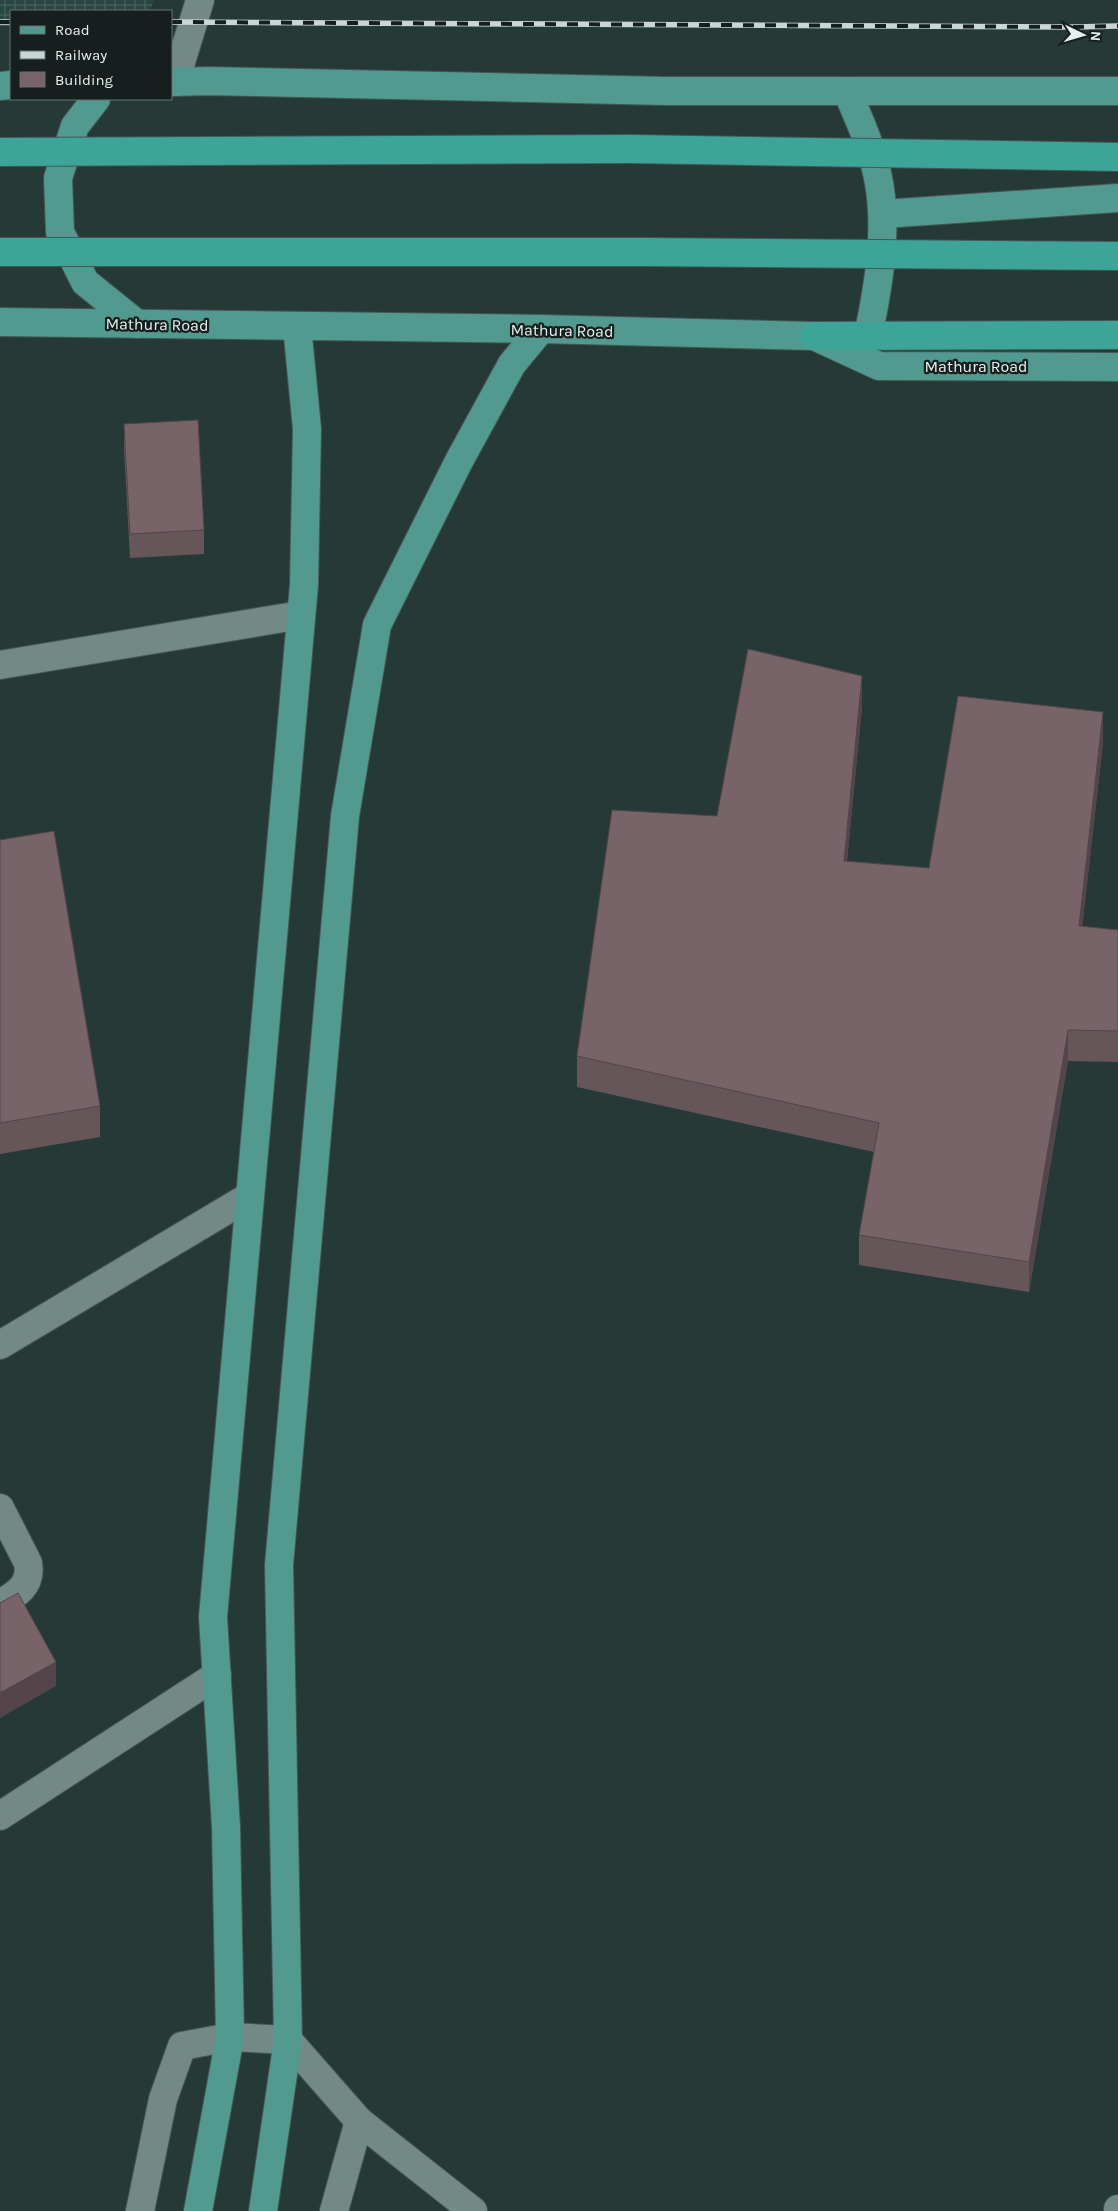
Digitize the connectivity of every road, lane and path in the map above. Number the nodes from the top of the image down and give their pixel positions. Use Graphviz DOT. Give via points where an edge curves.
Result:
graph roads {
  1 [pos="200,0"];
  2 [pos="173,82"];
  3 [pos="847,90"];
  4 [pos="1118,91"];
  5 [pos="95,100"];
  6 [pos="0,152"];
  7 [pos="1118,157"];
  8 [pos="1118,198"];
  9 [pos="883,214"];
  10 [pos="0,252"];
  11 [pos="1118,256"];
  12 [pos="0,322"];
  13 [pos="137,324"];
  14 [pos="297,326"];
  15 [pos="541,329"];
  16 [pos="1118,335"];
  17 [pos="814,336"];
  18 [pos="868,336"];
  19 [pos="1118,367"];
  20 [pos="301,615"];
  21 [pos="0,665"];
  22 [pos="250,1196"];
  23 [pos="0,1345"];
  24 [pos="0,1508"];
  25 [pos="0,1604"];
  26 [pos="217,1675"];
  27 [pos="0,1816"];
  28 [pos="230,2037"];
  29 [pos="288,2040"];
  30 [pos="359,2121"];
  31 [pos="140,2211"];
  32 [pos="198,2211"];
  33 [pos="264,2211"];
  34 [pos="334,2211"];
  35 [pos="473,2211"];
  1 -- 2 [label="street"];
  2 -- 3 [label="main road" via="665,91"];
  3 -- 4 [label="main road"];
  3 -- 9 [label="main road" via="877,172"];
  5 -- 13 [label="main road" via="75,126 58,178 60,232 85,282"];
  6 -- 7 [label="highway, bridge" via="631,149"];
  8 -- 9 [label="main road"];
  9 -- 18 [label="main road" via="876,300"];
  10 -- 11 [label="highway, bridge"];
  12 -- 13 [label="main road, Mathura Road"];
  13 -- 14 [label="main road, Mathura Road"];
  14 -- 15 [label="main road, Mathura Road"];
  14 -- 20 [label="main road" via="307,429"];
  15 -- 17 [label="main road, Mathura Road"];
  15 -- 29 [label="main road" via="512,364 459,461 377,625 345,816 279,1565"];
  16 -- 18 [label="highway"];
  17 -- 18 [label="highway"];
  17 -- 19 [label="main road, Mathura Road" via="878,366"];
  20 -- 21 [label="street"];
  20 -- 22 [label="main road"];
  22 -- 23 [label="street"];
  22 -- 26 [label="main road" via="214,1617"];
  24 -- 25 [label="street" via="30,1573 20,1592"];
  26 -- 27 [label="street"];
  26 -- 28 [label="main road" via="226,1827"];
  28 -- 29 [label="street"];
  28 -- 31 [label="street" via="182,2046 163,2099"];
  28 -- 32 [label="main road"];
  29 -- 30 [label="street"];
  29 -- 33 [label="main road"];
  30 -- 34 [label="street"];
  30 -- 35 [label="street"];
}
